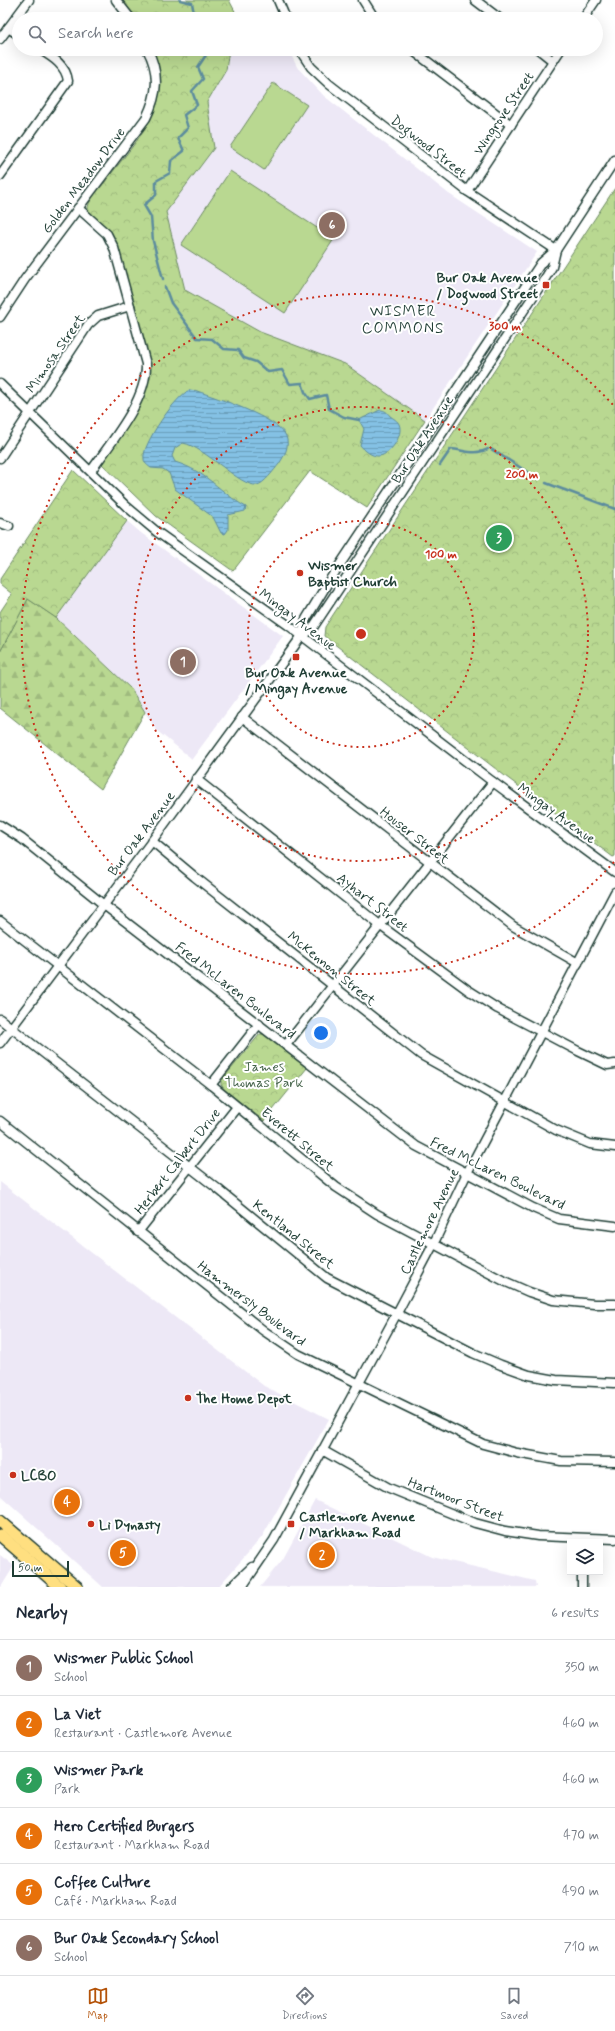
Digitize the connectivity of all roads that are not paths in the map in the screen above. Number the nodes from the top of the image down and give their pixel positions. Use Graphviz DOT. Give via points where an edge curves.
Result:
graph roads {
  1 [pos="29,0"];
  2 [pos="116,0"];
  3 [pos="280,0"];
  4 [pos="363,0"];
  5 [pos="475,0"];
  6 [pos="596,0"];
  7 [pos="20,12"];
  8 [pos="125,12"];
  9 [pos="284,12"];
  10 [pos="371,12"];
  11 [pos="491,12"];
  12 [pos="587,12"];
  13 [pos="12,23"];
  14 [pos="8,28"];
  15 [pos="12,31"];
  16 [pos="0,39"];
  17 [pos="50,56"];
  18 [pos="150,56"];
  19 [pos="304,56"];
  20 [pos="420,56"];
  21 [pos="547,56"];
  22 [pos="556,56"];
  23 [pos="553,61"];
  24 [pos="511,125"];
  25 [pos="615,160"];
  26 [pos="0,176"];
  27 [pos="467,191"];
  28 [pos="78,208"];
  29 [pos="556,250"];
  30 [pos="130,306"];
  31 [pos="0,317"];
  32 [pos="0,384"];
  33 [pos="29,413"];
  34 [pos="0,458"];
  35 [pos="90,471"];
  36 [pos="0,523"];
  37 [pos="9,526"];
  38 [pos="301,637"];
  39 [pos="242,717"];
  40 [pos="196,779"];
  41 [pos="493,782"];
  42 [pos="0,825"];
  43 [pos="152,841"];
  44 [pos="430,863"];
  45 [pos="615,872"];
  46 [pos="615,892"];
  47 [pos="104,905"];
  48 [pos="0,921"];
  49 [pos="381,926"];
  50 [pos="578,963"];
  51 [pos="58,966"];
  52 [pos="334,986"];
  53 [pos="0,1019"];
  54 [pos="259,1024"];
  55 [pos="12,1028"];
  56 [pos="543,1031"];
  57 [pos="0,1043"];
  58 [pos="286,1045"];
  59 [pos="615,1064"];
  60 [pos="211,1085"];
  61 [pos="505,1102"];
  62 [pos="237,1107"];
  63 [pos="0,1121"];
  64 [pos="615,1147"];
  65 [pos="189,1167"];
  66 [pos="467,1173"];
  67 [pos="615,1226"];
  68 [pos="138,1232"];
  69 [pos="433,1245"];
  70 [pos="615,1304"];
  71 [pos="397,1313"];
  72 [pos="615,1383"];
  73 [pos="357,1385"];
  74 [pos="322,1450"];
  75 [pos="615,1462"];
  76 [pos="0,1521"];
  77 [pos="0,1534"];
  78 [pos="575,1539"];
  79 [pos="603,1539"];
  80 [pos="615,1539"];
  81 [pos="260,1559"];
  82 [pos="582,1575"];
  83 [pos="60,1587"];
  84 [pos="77,1587"];
  85 [pos="231,1587"];
  86 [pos="242,1587"];
  87 [pos="582,1587"];
  1 -- 7 [label="street"];
  2 -- 8 [label="street"];
  3 -- 9 [label="street"];
  4 -- 10 [label="street"];
  5 -- 11 [label="street"];
  6 -- 12 [label="street"];
  13 -- 14 [label="street"];
  14 -- 15 [label="street"];
  14 -- 16 [label="street"];
  17 -- 26 [label="street" via="63,68 68,81 66,86"];
  18 -- 28 [label="street, Golden Meadow Drive" via="154,64 156,90 146,118"];
  19 -- 27 [label="street, Dogwood Street" via="324,81"];
  20 -- 24 [label="street"];
  21 -- 23 [label="street"];
  22 -- 23 [label="street, Wingrove Street"];
  23 -- 24 [label="street, Wingrove Street"];
  24 -- 27 [label="street, Wingrove Street"];
  25 -- 29 [label="street, Bur Oak Avenue"];
  27 -- 29 [label="street, Dogwood Street"];
  28 -- 30 [label="street" via="106,234 114,248"];
  28 -- 31 [label="street, Golden Meadow Drive"];
  29 -- 38 [label="street, Bur Oak Avenue" via="541,263 334,575 306,619"];
  29 -- 38 [label="street, Bur Oak Avenue" via="552,268 312,629"];
  30 -- 33 [label="street, Mimosa Street" via="92,320"];
  30 -- 35 [label="street" via="145,356 145,380 138,400"];
  32 -- 33 [label="street, Mingay Avenue"];
  33 -- 34 [label="street, Mimosa Street"];
  33 -- 35 [label="street, Mingay Avenue"];
  35 -- 38 [label="street, Mingay Avenue" via="157,532"];
  36 -- 37 [label="street"];
  38 -- 39 [label="street, Bur Oak Avenue"];
  38 -- 41 [label="street, Mingay Avenue"];
  39 -- 40 [label="street, Bur Oak Avenue"];
  39 -- 44 [label="street, Houser Street"];
  40 -- 43 [label="street, Bur Oak Avenue"];
  40 -- 49 [label="street, Ayhart Street"];
  41 -- 44 [label="street"];
  41 -- 45 [label="street, Mingay Avenue"];
  42 -- 47 [label="street, Fred McLaren Boulevard" via="22,839"];
  43 -- 47 [label="street, Bur Oak Avenue"];
  43 -- 52 [label="street, McKennon Street"];
  44 -- 49 [label="street"];
  44 -- 50 [label="street, Houser Street" via="513,926"];
  46 -- 50 [label="street, Castlemore Avenue"];
  47 -- 51 [label="street, Bur Oak Avenue"];
  47 -- 54 [label="street, Fred McLaren Boulevard"];
  48 -- 51 [label="street, Everett Street"];
  49 -- 52 [label="street"];
  49 -- 56 [label="street, Ayhart Street" via="482,999"];
  50 -- 56 [label="street, Castlemore Avenue"];
  51 -- 55 [label="street, Bur Oak Avenue"];
  51 -- 60 [label="street, Everett Street"];
  52 -- 58 [label="street"];
  52 -- 61 [label="street, McKennon Street" via="421,1055"];
  53 -- 55 [label="street, Kentland Street"];
  54 -- 58 [label="street, Fred McLaren Boulevard"];
  54 -- 60 [label="street, Herbert Calbert Drive"];
  55 -- 57 [label="street, Bur Oak Avenue"];
  55 -- 65 [label="street, Kentland Street"];
  56 -- 59 [label="street, Ayhart Street" via="607,1065"];
  56 -- 61 [label="street, Castlemore Avenue"];
  58 -- 66 [label="street, Fred McLaren Boulevard" via="416,1146"];
  60 -- 62 [label="street, Everett Street"];
  61 -- 64 [label="street, McKennon Street" via="556,1130 590,1144"];
  61 -- 66 [label="street, Castlemore Avenue"];
  62 -- 65 [label="street, Herbert Calbert Drive"];
  62 -- 69 [label="street, Everett Street" via="336,1187 377,1214"];
  63 -- 68 [label="street, Hammersly Boulevard"];
  65 -- 68 [label="street, Herbert Calbert Drive"];
  65 -- 71 [label="street, Kentland Street" via="327,1278"];
  66 -- 67 [label="street, Fred McLaren Boulevard" via="559,1219"];
  66 -- 69 [label="street, Castlemore Avenue"];
  68 -- 73 [label="street, Hammersly Boulevard" via="284,1346"];
  69 -- 70 [label="street, Everett Street" via="504,1282 553,1300"];
  69 -- 71 [label="street, Castlemore Avenue"];
  71 -- 72 [label="street, Kentland Street" via="473,1354 529,1375 556,1380"];
  71 -- 73 [label="street, Castlemore Avenue"];
  73 -- 74 [label="street, Castlemore Avenue"];
  73 -- 75 [label="street, Hammersly Boulevard" via="483,1444 517,1454 561,1461"];
  74 -- 78 [label="street, Hartmoor Street" via="389,1488 475,1523 505,1531"];
  74 -- 81 [label="street, Castlemore Avenue" via="274,1540"];
  76 -- 84 [label="main road"];
  77 -- 83 [label="main road"];
  79 -- 80 [label="street, Hartmoor Street"];
  81 -- 85 [label="street, Castlemore Avenue"];
  81 -- 86 [label="street, Castlemore Avenue"];
  82 -- 87 [label="street"];
}
